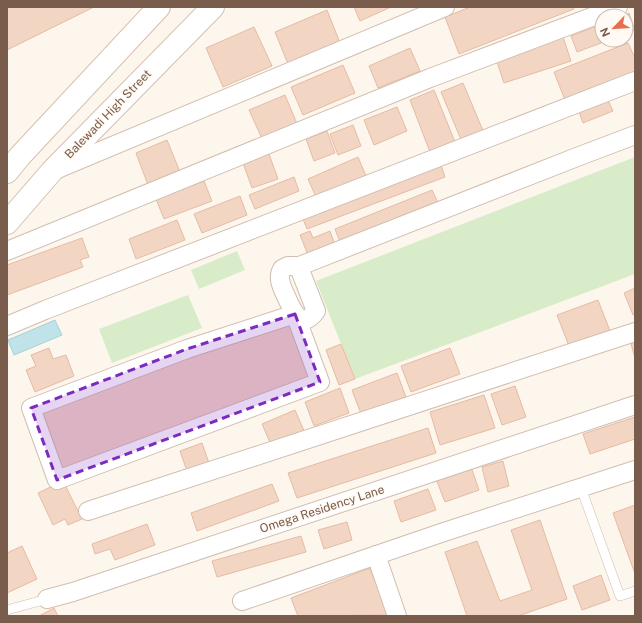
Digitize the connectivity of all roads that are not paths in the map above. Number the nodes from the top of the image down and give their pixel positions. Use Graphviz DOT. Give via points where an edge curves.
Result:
graph roads {
  1 [pos="159,7"];
  2 [pos="212,7"];
  3 [pos="445,7"];
  4 [pos="618,7"];
  5 [pos="635,81"];
  6 [pos="635,135"];
  7 [pos="7,172"];
  8 [pos="52,172"];
  9 [pos="7,223"];
  10 [pos="7,251"];
  11 [pos="295,314"];
  12 [pos="7,326"];
  13 [pos="635,332"];
  14 [pos="635,405"];
  15 [pos="635,470"];
  16 [pos="581,488"];
  17 [pos="88,511"];
  18 [pos="376,555"];
  19 [pos="635,590"];
  20 [pos="47,599"];
  21 [pos="242,602"];
  22 [pos="7,610"];
  23 [pos="397,616"];
  1 -- 7 [label="street"];
  2 -- 8 [label="street, Balewadi High Street"];
  3 -- 8 [label="street"];
  4 -- 10 [label="street" via="430,78"];
  5 -- 12 [label="street"];
  6 -- 11 [label="street" via="297,267 288,266 282,269 279,275 282,286"];
  8 -- 9 [label="street, Balewadi High Street"];
  11 -- 11 [label="street" via="187,349 31,408 57,480 320,382"];
  13 -- 17 [label="street"];
  14 -- 20 [label="street, Omega Residency Lane"];
  15 -- 16 [label="street"];
  16 -- 18 [label="street"];
  16 -- 19 [label="lane" via="620,596"];
  18 -- 21 [label="street"];
  18 -- 23 [label="street"];
  20 -- 22 [label="lane, Omega Residency Lane"];
}
